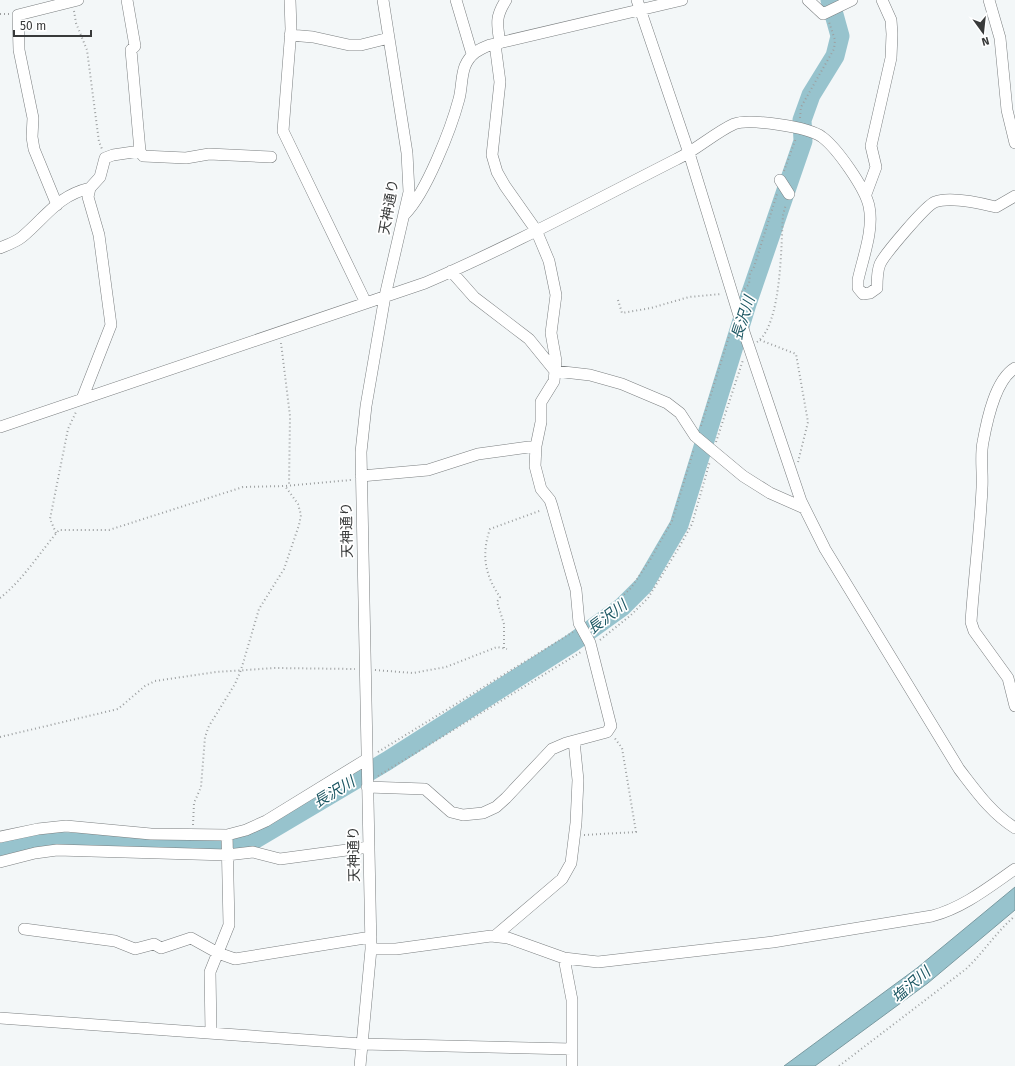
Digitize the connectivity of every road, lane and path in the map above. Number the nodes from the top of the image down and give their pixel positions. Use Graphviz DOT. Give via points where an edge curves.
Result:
graph roads {
  1 [pos="76,0"];
  2 [pos="127,0"];
  3 [pos="290,0"];
  4 [pos="383,0"];
  5 [pos="456,0"];
  6 [pos="506,0"];
  7 [pos="682,0"];
  8 [pos="808,0"];
  9 [pos="852,0"];
  10 [pos="882,0"];
  11 [pos="988,0"];
  12 [pos="639,5"];
  13 [pos="829,11"];
  14 [pos="290,35"];
  15 [pos="389,38"];
  16 [pos="498,43"];
  17 [pos="472,54"];
  18 [pos="1013,124"];
  19 [pos="803,130"];
  20 [pos="1015,143"];
  21 [pos="140,151"];
  22 [pos="689,153"];
  23 [pos="271,157"];
  24 [pos="105,158"];
  25 [pos="781,180"];
  26 [pos="90,188"];
  27 [pos="789,194"];
  28 [pos="866,194"];
  29 [pos="1015,196"];
  30 [pos="57,205"];
  31 [pos="404,215"];
  32 [pos="536,230"];
  33 [pos="0,248"];
  34 [pos="451,272"];
  35 [pos="385,296"];
  36 [pos="618,300"];
  37 [pos="735,301"];
  38 [pos="366,303"];
  39 [pos="279,332"];
  40 [pos="760,340"];
  41 [pos="750,347"];
  42 [pos="1015,368"];
  43 [pos="555,371"];
  44 [pos="82,399"];
  45 [pos="0,427"];
  46 [pos="698,439"];
  47 [pos="536,446"];
  48 [pos="712,451"];
  49 [pos="792,473"];
  50 [pos="361,478"];
  51 [pos="290,485"];
  52 [pos="285,486"];
  53 [pos="552,506"];
  54 [pos="804,508"];
  55 [pos="56,533"];
  56 [pos="0,598"];
  57 [pos="581,627"];
  58 [pos="590,645"];
  59 [pos="241,670"];
  60 [pos="365,670"];
  61 [pos="1015,706"];
  62 [pos="608,730"];
  63 [pos="0,737"];
  64 [pos="574,741"];
  65 [pos="367,760"];
  66 [pos="367,784"];
  67 [pos="1015,828"];
  68 [pos="192,835"];
  69 [pos="227,836"];
  70 [pos="574,836"];
  71 [pos="0,837"];
  72 [pos="369,847"];
  73 [pos="227,855"];
  74 [pos="0,862"];
  75 [pos="1015,869"];
  76 [pos="1015,916"];
  77 [pos="24,929"];
  78 [pos="495,936"];
  79 [pos="371,937"];
  80 [pos="371,949"];
  81 [pos="218,953"];
  82 [pos="564,958"];
  83 [pos="0,1018"];
  84 [pos="211,1032"];
  85 [pos="362,1044"];
  86 [pos="572,1049"];
  87 [pos="360,1066"];
  88 [pos="572,1066"];
  89 [pos="839,1066"];
  1 -- 24 [label="path" via="76,23 87,50 99,142"];
  1 -- 30 [label="street" via="18,15 19,50 33,118 34,149"];
  2 -- 21 [label="street" via="135,46 131,50"];
  3 -- 14 [label="street"];
  4 -- 15 [label="street, 天神通り"];
  5 -- 17 [label="street"];
  6 -- 16 [label="street" via="498,12"];
  7 -- 12 [label="street"];
  8 -- 13 [label="street"];
  9 -- 13 [label="street"];
  10 -- 28 [label="street" via="891,20 891,58 871,146 876,167"];
  11 -- 18 [label="street" via="1000,38 1007,110"];
  12 -- 16 [label="street"];
  12 -- 22 [label="street"];
  13 -- 19 [label="path" via="835,40 834,49 801,107"];
  14 -- 15 [label="street" via="361,46"];
  14 -- 38 [label="street" via="283,131"];
  15 -- 31 [label="street, 天神通り" via="410,175"];
  16 -- 17 [label="street"];
  16 -- 32 [label="street" via="500,82 492,155 505,186"];
  17 -- 31 [label="street" via="465,66 460,99 441,152 414,206"];
  18 -- 20 [label="street"];
  19 -- 22 [label="street" via="750,121 734,124"];
  19 -- 25 [label="path"];
  19 -- 28 [label="street" via="822,137"];
  21 -- 23 [label="street" via="143,156 162,158 186,158 209,154"];
  21 -- 24 [label="street" via="113,154"];
  22 -- 32 [label="street"];
  22 -- 37 [label="street"];
  24 -- 26 [label="street" via="100,177"];
  25 -- 27 [label="street"];
  25 -- 37 [label="path" via="769,223 750,273 749,284"];
  26 -- 30 [label="street" via="74,192"];
  26 -- 44 [label="street" via="88,197 99,235 111,325"];
  27 -- 40 [label="path" via="783,215 776,307"];
  28 -- 29 [label="street" via="870,208 869,236 858,280 858,288 863,294 877,288 880,264 918,217 934,202 974,202 996,207"];
  30 -- 33 [label="street" via="21,238"];
  31 -- 35 [label="street, 天神通り"];
  32 -- 34 [label="street"];
  32 -- 43 [label="street" via="549,261 556,295 551,333"];
  34 -- 35 [label="street"];
  34 -- 43 [label="street" via="474,297 529,339"];
  35 -- 38 [label="street"];
  35 -- 50 [label="street, 天神通り" via="366,406"];
  36 -- 37 [label="path" via="622,313 689,297"];
  37 -- 41 [label="street"];
  37 -- 46 [label="path"];
  38 -- 39 [label="street"];
  39 -- 44 [label="street"];
  39 -- 51 [label="path" via="290,416"];
  40 -- 41 [label="path"];
  40 -- 49 [label="path" via="796,354 808,422 800,458"];
  41 -- 48 [label="path" via="739,368"];
  41 -- 49 [label="street"];
  42 -- 61 [label="street" via="1008,372 1000,385 982,443 982,487 971,622 974,631 1008,678"];
  43 -- 46 [label="street" via="590,375 616,382 666,403 680,413"];
  43 -- 47 [label="street" via="554,381 541,402 541,422"];
  44 -- 45 [label="street"];
  44 -- 55 [label="path" via="68,429 62,453 50,519"];
  46 -- 48 [label="street"];
  46 -- 57 [label="path" via="672,521 650,560 631,588 614,604"];
  47 -- 50 [label="street" via="478,454 428,470"];
  47 -- 53 [label="street" via="535,466 541,489"];
  48 -- 54 [label="street" via="743,476"];
  48 -- 58 [label="path" via="692,524 648,598 631,615"];
  49 -- 54 [label="street"];
  50 -- 51 [label="path"];
  50 -- 60 [label="street, 天神通り"];
  51 -- 52 [label="path"];
  52 -- 55 [label="path" via="243,487 108,530 66,529"];
  52 -- 59 [label="path" via="298,504 301,515 299,525 284,569 259,609"];
  53 -- 57 [label="street" via="576,590"];
  53 -- 60 [label="path" via="490,529 486,541 485,565 490,583 500,597 497,602 504,624 505,649 497,648 446,667 413,673"];
  54 -- 67 [label="street" via="825,549 960,769 982,799 1002,820"];
  55 -- 56 [label="path" via="42,553"];
  57 -- 58 [label="street"];
  57 -- 65 [label="path"];
  58 -- 62 [label="street" via="610,719 611,726"];
  58 -- 66 [label="path"];
  59 -- 60 [label="path"];
  59 -- 63 [label="path" via="156,681 145,686 118,709"];
  59 -- 68 [label="path" via="205,737 201,787 194,803"];
  60 -- 65 [label="street, 天神通り"];
  62 -- 64 [label="street"];
  62 -- 70 [label="path" via="622,748 636,832"];
  64 -- 66 [label="street" via="552,749 506,798 496,807 483,812 463,815 451,812 425,789"];
  64 -- 70 [label="street" via="578,780"];
  65 -- 66 [label="street, 天神通り"];
  65 -- 69 [label="street" via="266,821"];
  66 -- 72 [label="street, 天神通り"];
  68 -- 69 [label="street"];
  68 -- 71 [label="street" via="66,826"];
  69 -- 73 [label="street"];
  70 -- 78 [label="street" via="571,863 562,879"];
  72 -- 73 [label="street" via="280,859 253,852"];
  72 -- 79 [label="street, 天神通り"];
  73 -- 74 [label="street" via="57,850"];
  73 -- 81 [label="street" via="229,925"];
  75 -- 82 [label="street" via="963,904 932,916 773,942 613,960 584,961"];
  76 -- 89 [label="path" via="989,941 966,969"];
  77 -- 81 [label="street" via="115,942 135,949 154,944 161,948 191,938"];
  78 -- 80 [label="street" via="396,949"];
  78 -- 82 [label="street" via="508,938"];
  79 -- 80 [label="street, 天神通り"];
  79 -- 81 [label="street" via="235,960"];
  80 -- 85 [label="street, 天神通り"];
  81 -- 84 [label="street" via="210,972"];
  82 -- 86 [label="street" via="572,1000"];
  83 -- 84 [label="street" via="70,1025"];
  84 -- 85 [label="street"];
  85 -- 86 [label="street"];
  85 -- 87 [label="street, 天神通り"];
  86 -- 88 [label="street"];
}
